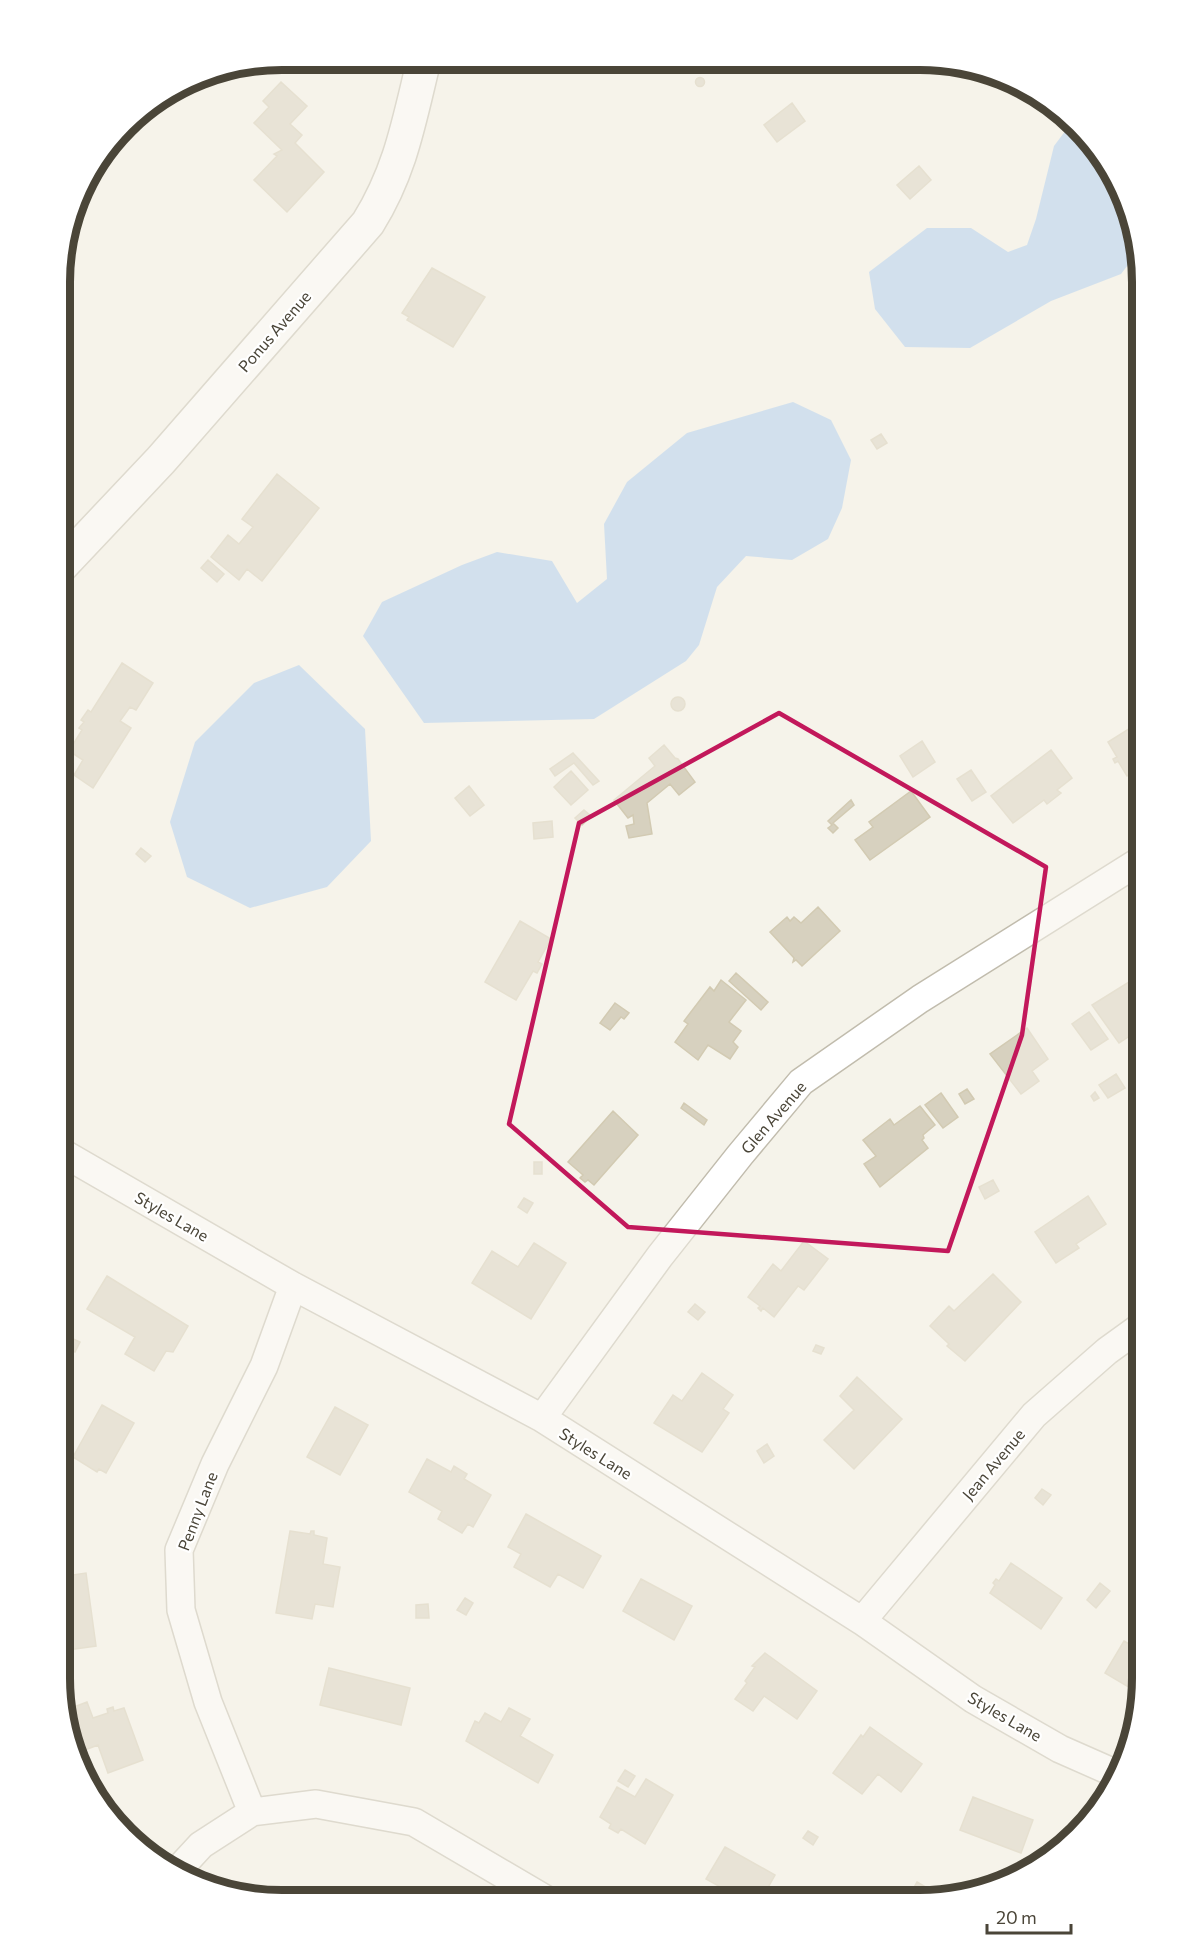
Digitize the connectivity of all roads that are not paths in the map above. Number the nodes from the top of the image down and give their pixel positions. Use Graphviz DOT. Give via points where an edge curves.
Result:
graph roads {
  1 [pos="421,71"];
  2 [pos="70,557"];
  3 [pos="1132,866"];
  4 [pos="70,1157"];
  5 [pos="292,1286"];
  6 [pos="1132,1333"];
  7 [pos="542,1418"];
  8 [pos="862,1621"];
  9 [pos="1111,1771"];
  10 [pos="252,1812"];
  11 [pos="183,1864"];
  12 [pos="529,1890"];
  1 -- 2 [label="street, Ponus Avenue" via="398,165 368,223"];
  3 -- 7 [label="street, Glen Avenue" via="920,999 801,1082 660,1256"];
  4 -- 5 [label="street, Styles Lane"];
  5 -- 7 [label="street, Styles Lane"];
  5 -- 10 [label="street, Penny Lane" via="264,1366 215,1464 179,1550 181,1610 208,1702"];
  6 -- 8 [label="street, Jean Avenue" via="1034,1415"];
  7 -- 8 [label="street, Styles Lane"];
  8 -- 9 [label="street, Styles Lane" via="973,1699 1060,1749"];
  10 -- 11 [label="street" via="201,1845"];
  10 -- 12 [label="street" via="316,1804 414,1822"];
}
